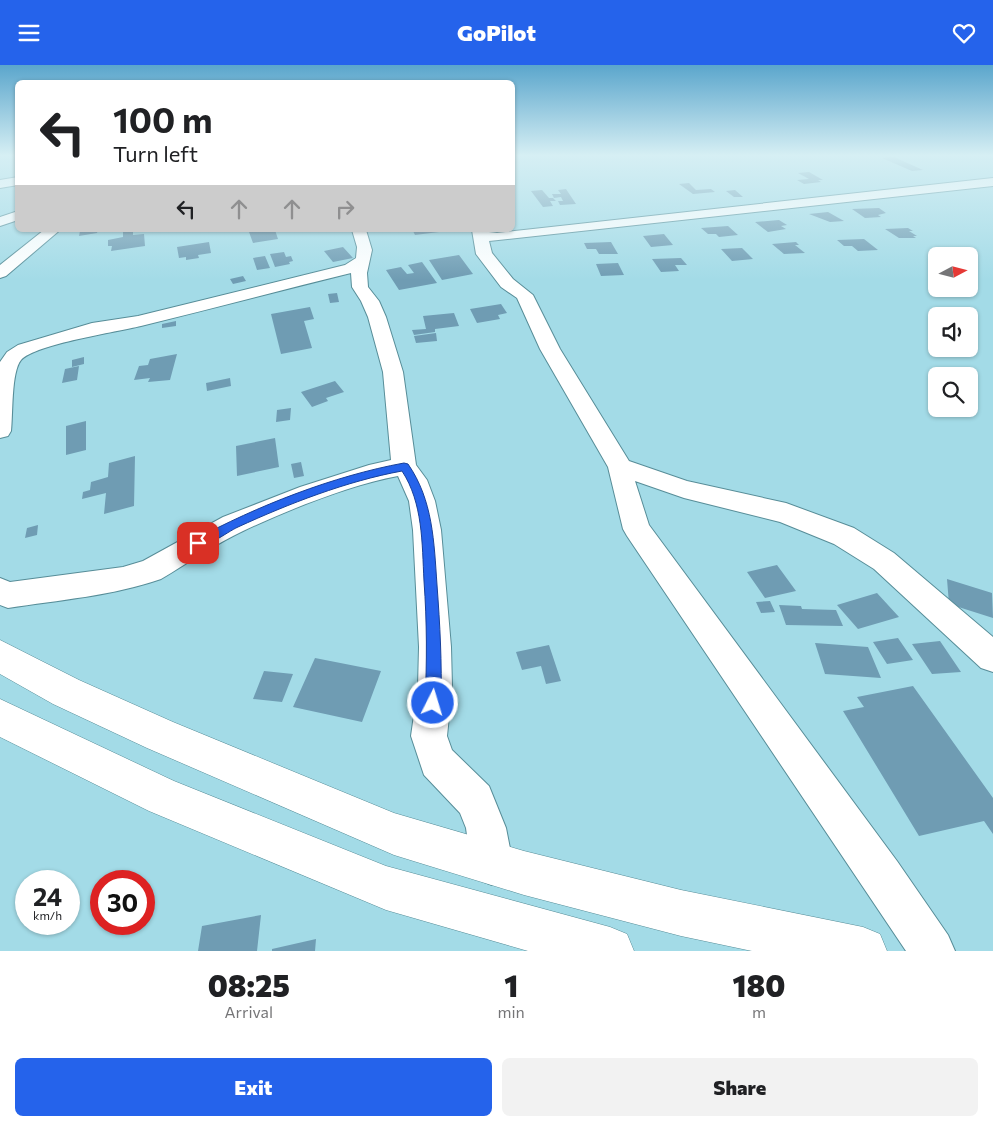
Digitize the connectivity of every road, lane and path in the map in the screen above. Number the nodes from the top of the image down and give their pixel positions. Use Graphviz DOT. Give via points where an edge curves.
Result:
graph roads {
  1 [pos="857,197"];
  2 [pos="15,216"];
  3 [pos="0,222"];
  4 [pos="51,232"];
  5 [pos="360,232"];
  6 [pos="480,233"];
  7 [pos="363,263"];
  8 [pos="0,273"];
  9 [pos="0,431"];
  10 [pos="404,466"];
  11 [pos="620,467"];
  12 [pos="0,591"];
  13 [pos="0,656"];
  14 [pos="993,657"];
  15 [pos="3,724"];
  16 [pos="492,864"];
  17 [pos="610,951"];
  18 [pos="863,951"];
  19 [pos="932,951"];
  1 -- 6 [label="street" via="497,237"];
  2 -- 3 [label="street"];
  4 -- 8 [label="street"];
  5 -- 7 [label="street" via="366,248"];
  6 -- 11 [label="street" via="484,254 507,283 524,295 550,349"];
  7 -- 9 [label="street" via="316,278 92,329 24,349 14,356 6,369"];
  7 -- 10 [label="street" via="360,287 377,317 393,372"];
  10 -- 12 [label="street" via="378,471 309,494 233,524 150,571 123,579 8,595"];
  10 -- 16 [label="street" via="422,501 428,530 435,647 435,687 429,736 438,762 475,801 486,828"];
  11 -- 14 [label="street" via="684,489 786,513 844,535 884,561"];
  11 -- 19 [label="street" via="637,529"];
  13 -- 16 [label="main road" via="66,692 160,735 394,834"];
  15 -- 17 [label="main road" via="162,797 386,888"];
  16 -- 18 [label="main road" via="681,913"];
}
